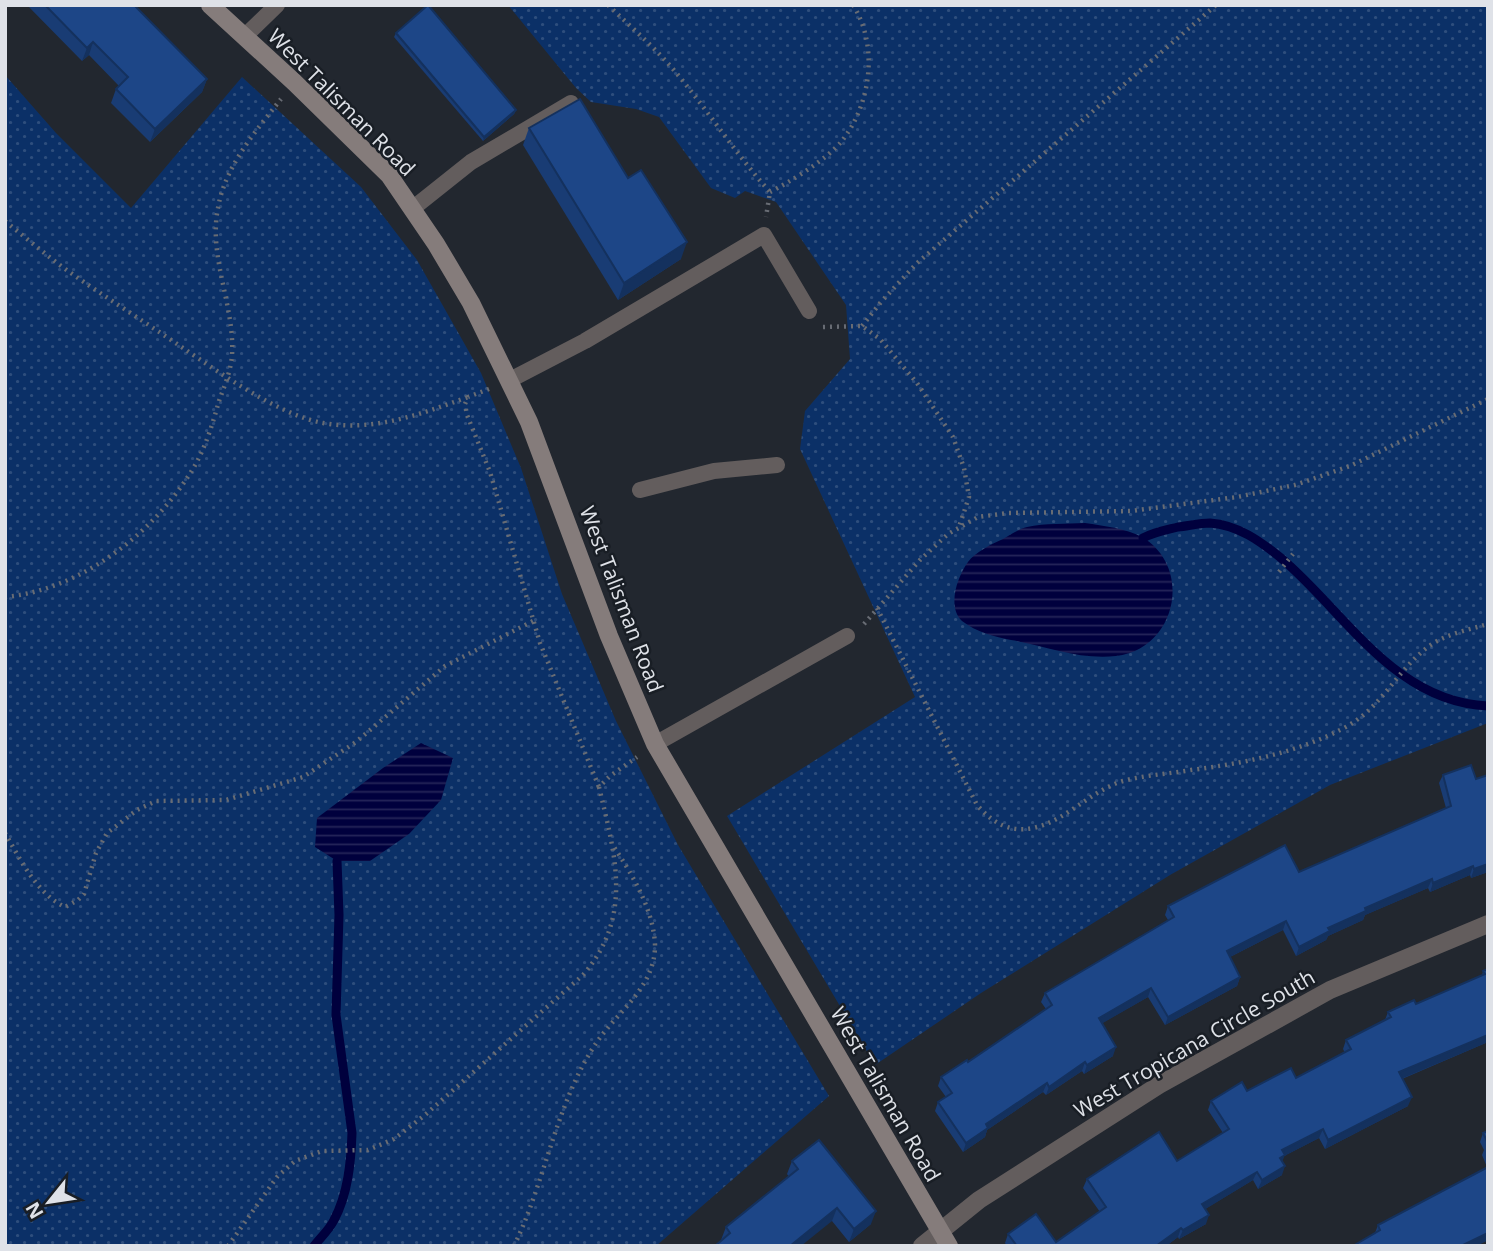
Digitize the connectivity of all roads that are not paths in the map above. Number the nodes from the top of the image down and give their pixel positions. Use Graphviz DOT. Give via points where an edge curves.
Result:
graph roads {
  1 [pos="210,5"];
  2 [pos="277,5"];
  3 [pos="245,36"];
  4 [pos="570,103"];
  5 [pos="412,209"];
  6 [pos="809,312"];
  7 [pos="510,380"];
  8 [pos="777,465"];
  9 [pos="640,490"];
  10 [pos="847,636"];
  11 [pos="655,744"];
  12 [pos="1488,924"];
  13 [pos="944,1238"];
  14 [pos="922,1246"];
  1 -- 3 [label="street, West Talisman Road"];
  2 -- 3 [label="lane"];
  3 -- 5 [label="street, West Talisman Road" via="389,175"];
  4 -- 5 [label="lane" via="471,162"];
  5 -- 7 [label="street, West Talisman Road" via="471,303"];
  6 -- 7 [label="lane" via="764,235"];
  7 -- 11 [label="street, West Talisman Road"];
  8 -- 9 [label="lane" via="714,471"];
  10 -- 11 [label="lane"];
  11 -- 13 [label="street, West Talisman Road"];
  12 -- 13 [label="street, West Tropicana Circle South" via="1330,990 1159,1085 979,1200"];
  13 -- 14 [label="street, West Tropicana Circle South"];
}
